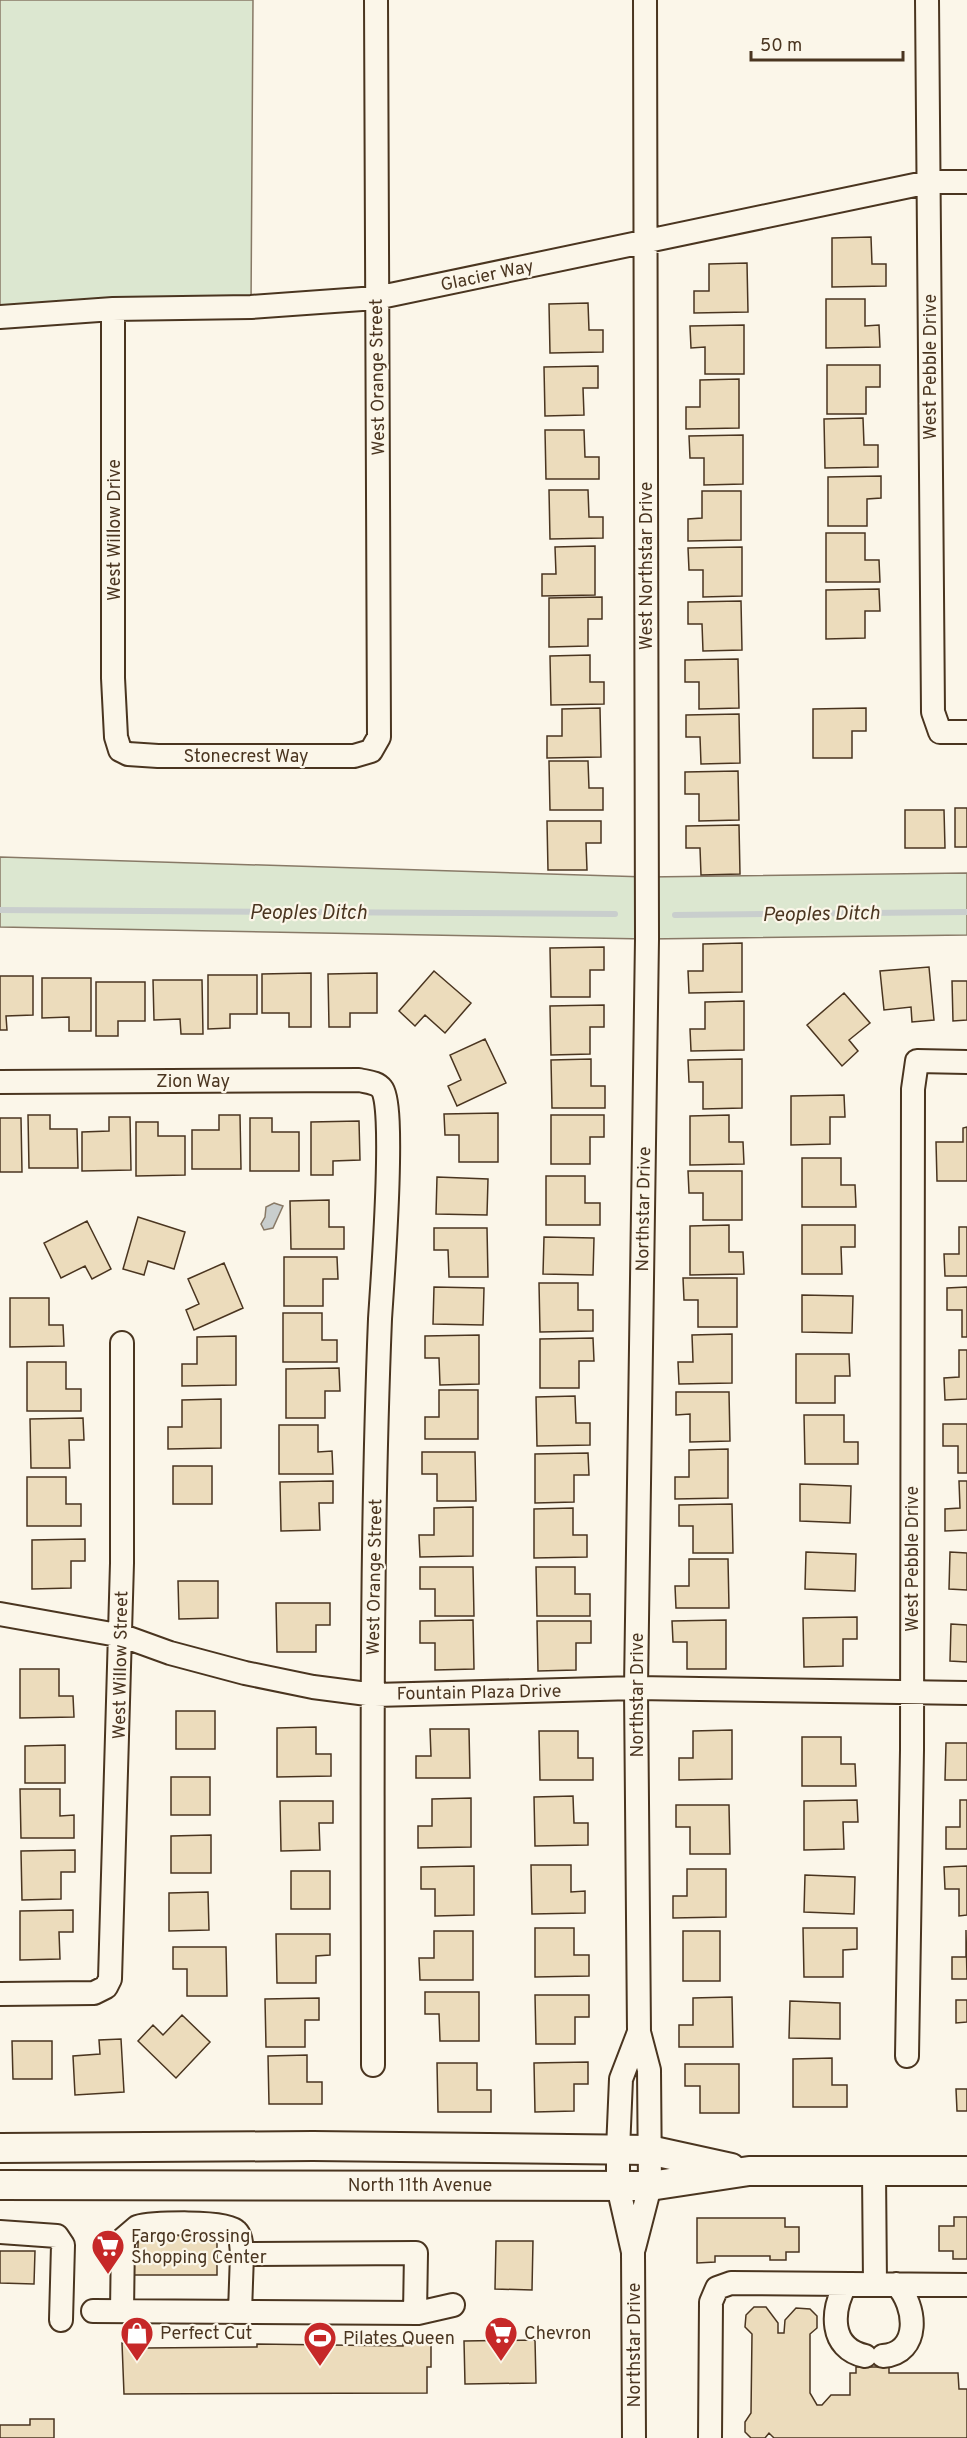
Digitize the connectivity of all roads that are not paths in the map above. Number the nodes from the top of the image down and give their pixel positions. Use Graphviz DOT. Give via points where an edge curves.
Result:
graph roads {
  1 [pos="376,0"];
  2 [pos="645,0"];
  3 [pos="927,0"];
  4 [pos="929,182"];
  5 [pos="967,182"];
  6 [pos="645,242"];
  7 [pos="376,298"];
  8 [pos="113,309"];
  9 [pos="0,317"];
  10 [pos="967,732"];
  11 [pos="120,750"];
  12 [pos="371,751"];
  13 [pos="967,1062"];
  14 [pos="0,1082"];
  15 [pos="383,1090"];
  16 [pos="645,1132"];
  17 [pos="122,1343"];
  18 [pos="0,1614"];
  19 [pos="121,1636"];
  20 [pos="636,1688"];
  21 [pos="912,1692"];
  22 [pos="967,1693"];
  23 [pos="373,1694"];
  24 [pos="0,1994"];
  25 [pos="639,2032"];
  26 [pos="907,2056"];
  27 [pos="373,2065"];
  28 [pos="313,2146"];
  29 [pos="0,2148"];
  30 [pos="618,2150"];
  31 [pos="649,2151"];
  32 [pos="749,2171"];
  33 [pos="967,2171"];
  34 [pos="874,2172"];
  35 [pos="0,2185"];
  36 [pos="90,2186"];
  37 [pos="618,2186"];
  38 [pos="650,2186"];
  39 [pos="0,2232"];
  40 [pos="633,2252"];
  41 [pos="242,2254"];
  42 [pos="846,2284"];
  43 [pos="886,2284"];
  44 [pos="967,2285"];
  45 [pos="453,2305"];
  46 [pos="93,2311"];
  47 [pos="122,2311"];
  48 [pos="240,2312"];
  49 [pos="416,2313"];
  50 [pos="61,2320"];
  51 [pos="634,2438"];
  52 [pos="710,2438"];
  1 -- 7 [label="street, West Orange Street"];
  2 -- 6 [label="street, West Northstar Drive"];
  3 -- 4 [label="street, West Pebble Drive"];
  4 -- 5 [label="street, Glacier Way"];
  4 -- 6 [label="street, Glacier Way"];
  4 -- 10 [label="street, West Pebble Drive" via="933,712 940,732"];
  6 -- 7 [label="street, Glacier Way"];
  6 -- 16 [label="street, West Northstar Drive"];
  7 -- 8 [label="street, Glacier Way" via="251,307"];
  7 -- 12 [label="street, West Orange Street" via="379,737"];
  8 -- 9 [label="street, Glacier Way"];
  8 -- 11 [label="street, West Willow Drive" via="113,678"];
  11 -- 12 [label="street, Stonecrest Way" via="128,754 181,756 354,756"];
  13 -- 21 [label="street, West Pebble Drive" via="917,1061 913,1089"];
  14 -- 15 [label="street, Zion Way" via="359,1080"];
  15 -- 23 [label="street, West Orange Street" via="387,1099 387,1149 376,1439"];
  16 -- 20 [label="street, Northstar Drive"];
  17 -- 19 [label="street, West Willow Street"];
  18 -- 19 [label="street, Fountain Plaza Drive"];
  19 -- 23 [label="street, Fountain Plaza Drive" via="245,1673"];
  19 -- 24 [label="street, West Willow Street" via="110,1979 94,1993"];
  20 -- 21 [label="street, Fountain Plaza Drive"];
  20 -- 23 [label="street, Fountain Plaza Drive"];
  20 -- 25 [label="street, Northstar Drive"];
  21 -- 22 [label="street, Fountain Plaza Drive"];
  21 -- 26 [label="street, West Pebble Drive"];
  23 -- 27 [label="street, West Orange Street"];
  25 -- 30 [label="street, Northstar Drive" via="621,2079"];
  25 -- 31 [label="street, Northstar Drive" via="649,2070"];
  28 -- 29 [label="main road, North 11th Avenue"];
  28 -- 30 [label="main road, North 11th Avenue"];
  28 -- 36 [label="main road, North 11th Avenue" via="291,2157 276,2159 132,2159"];
  30 -- 31 [label="main road, North 11th Avenue"];
  30 -- 37 [label="street, Northstar Drive"];
  31 -- 32 [label="main road, North 11th Avenue"];
  31 -- 38 [label="street, Northstar Drive"];
  32 -- 34 [label="main road, North 11th Avenue"];
  32 -- 38 [label="main road, North 11th Avenue"];
  33 -- 34 [label="main road, North 11th Avenue"];
  34 -- 43 [label="street"];
  35 -- 36 [label="main road, North 11th Avenue"];
  36 -- 37 [label="main road, North 11th Avenue"];
  37 -- 38 [label="main road, North 11th Avenue"];
  37 -- 40 [label="street, Northstar Drive"];
  38 -- 40 [label="street, Northstar Drive"];
  39 -- 50 [label="street" via="57,2236 63,2246"];
  40 -- 51 [label="street, Northstar Drive"];
  41 -- 47 [label="street" via="236,2231 223,2225 137,2227 123,2239"];
  41 -- 48 [label="street"];
  41 -- 49 [label="street" via="416,2253"];
  42 -- 43 [label="street"];
  42 -- 43 [label="street" via="836,2308 836,2327 842,2345 853,2353 874,2356 896,2355 905,2346 913,2319 904,2293"];
  42 -- 52 [label="street" via="730,2283 717,2288 711,2302"];
  43 -- 44 [label="street"];
  45 -- 49 [label="street"];
  46 -- 47 [label="street"];
  47 -- 48 [label="street"];
  48 -- 49 [label="street"];
}
